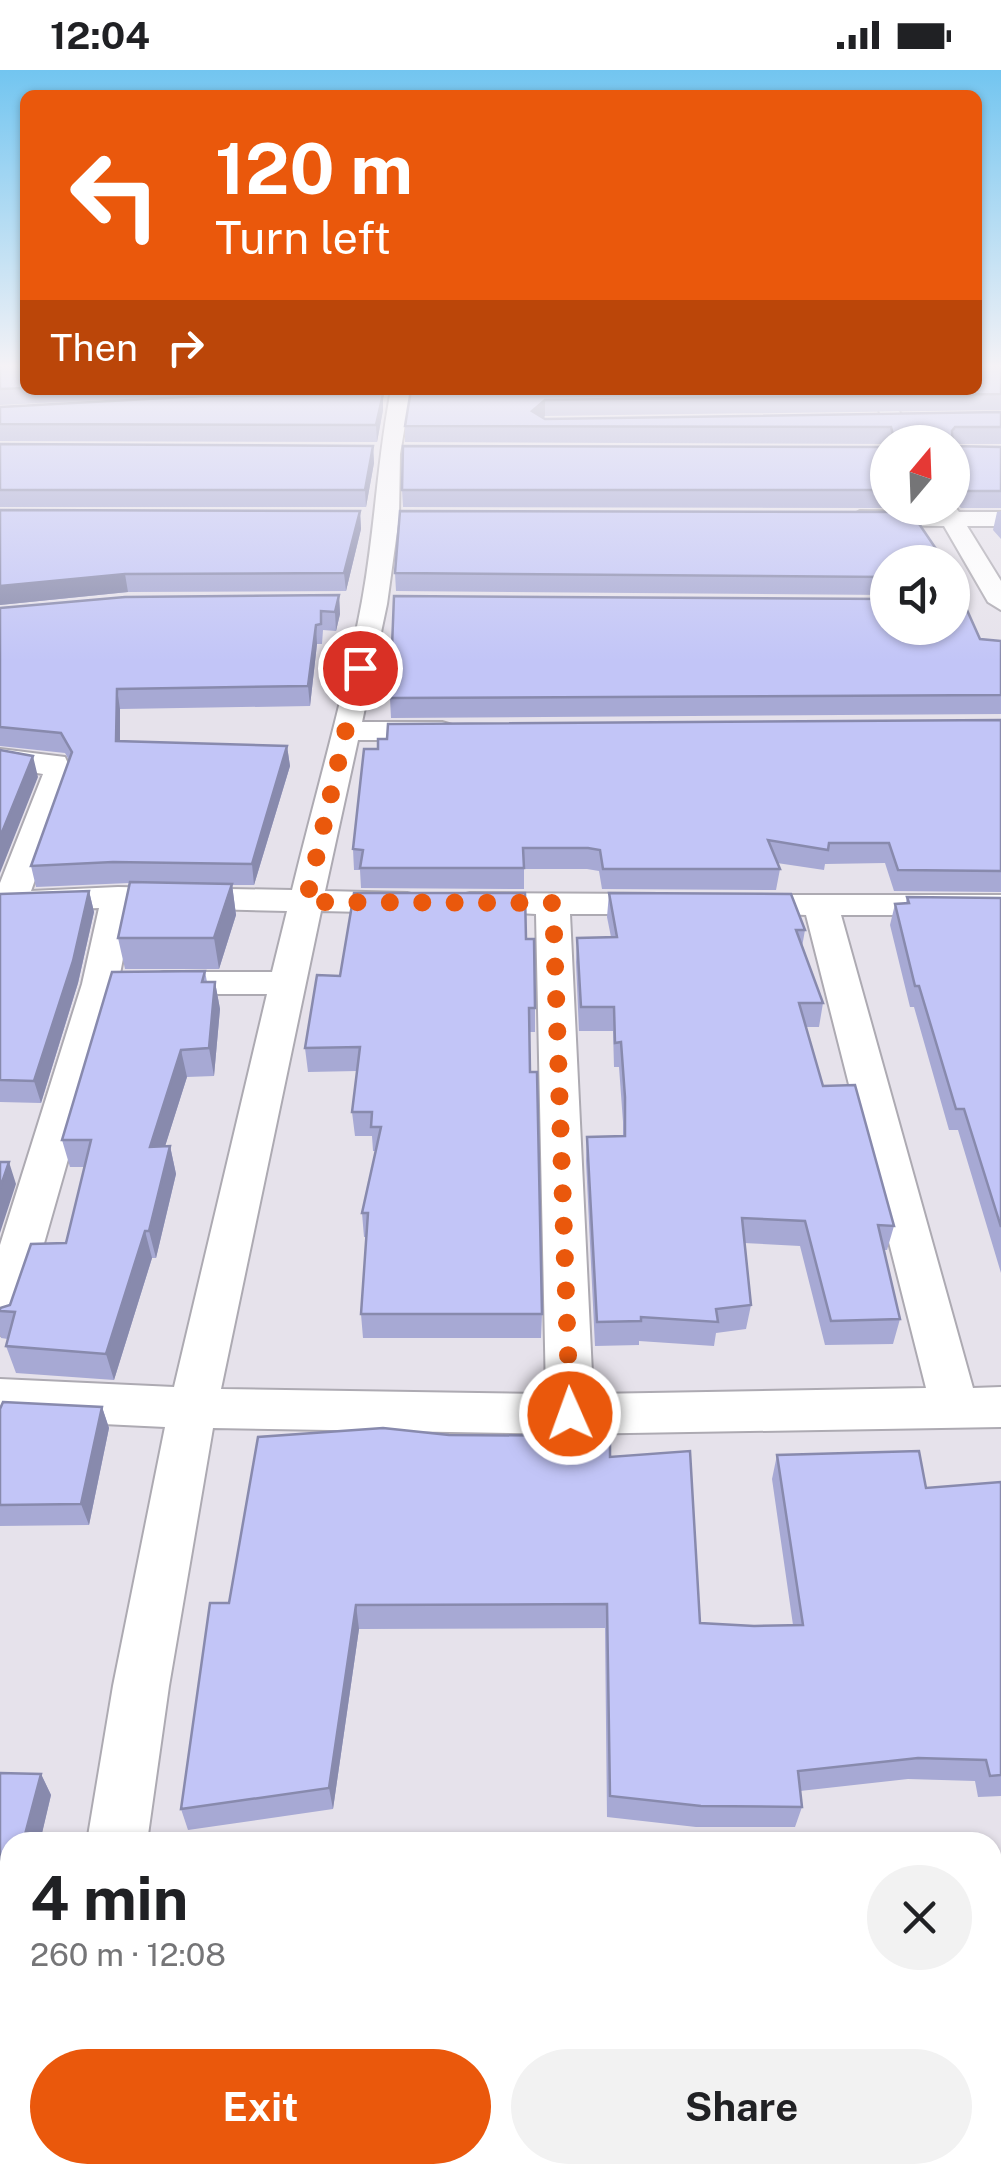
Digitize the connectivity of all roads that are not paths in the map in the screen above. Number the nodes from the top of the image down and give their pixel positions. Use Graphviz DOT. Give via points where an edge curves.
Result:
graph roads {
  1 [pos="392,465"];
  2 [pos="970,515"];
  3 [pos="870,516"];
  4 [pos="836,518"];
  5 [pos="1001,518"];
  6 [pos="956,525"];
  7 [pos="1001,604"];
  8 [pos="970,606"];
  9 [pos="465,731"];
  10 [pos="346,732"];
  11 [pos="0,758"];
  12 [pos="118,898"];
  13 [pos="5,902"];
  14 [pos="306,902"];
  15 [pos="553,903"];
  16 [pos="1001,905"];
  17 [pos="821,906"];
  18 [pos="288,983"];
  19 [pos="100,984"];
  20 [pos="0,1165"];
  21 [pos="43,1165"];
  22 [pos="0,1317"];
  23 [pos="0,1399"];
  24 [pos="978,1407"];
  25 [pos="192,1408"];
  26 [pos="570,1414"];
  27 [pos="118,1832"];
  1 -- 10 [label="street" via="374,604"];
  2 -- 5 [label="street"];
  3 -- 4 [label="street"];
  6 -- 7 [label="street"];
  7 -- 8 [label="street"];
  9 -- 10 [label="street"];
  10 -- 14 [label="street"];
  11 -- 13 [label="street" via="54,763 58,774"];
  12 -- 13 [label="street"];
  12 -- 14 [label="street"];
  12 -- 19 [label="street"];
  14 -- 15 [label="street"];
  14 -- 18 [label="street"];
  15 -- 17 [label="street"];
  15 -- 26 [label="street"];
  16 -- 17 [label="street"];
  17 -- 24 [label="street"];
  18 -- 19 [label="street"];
  18 -- 25 [label="street"];
  19 -- 21 [label="street"];
  20 -- 21 [label="street"];
  21 -- 22 [label="street"];
  23 -- 25 [label="street"];
  24 -- 26 [label="street"];
  25 -- 26 [label="street"];
  25 -- 27 [label="street" via="140,1675"];
}
